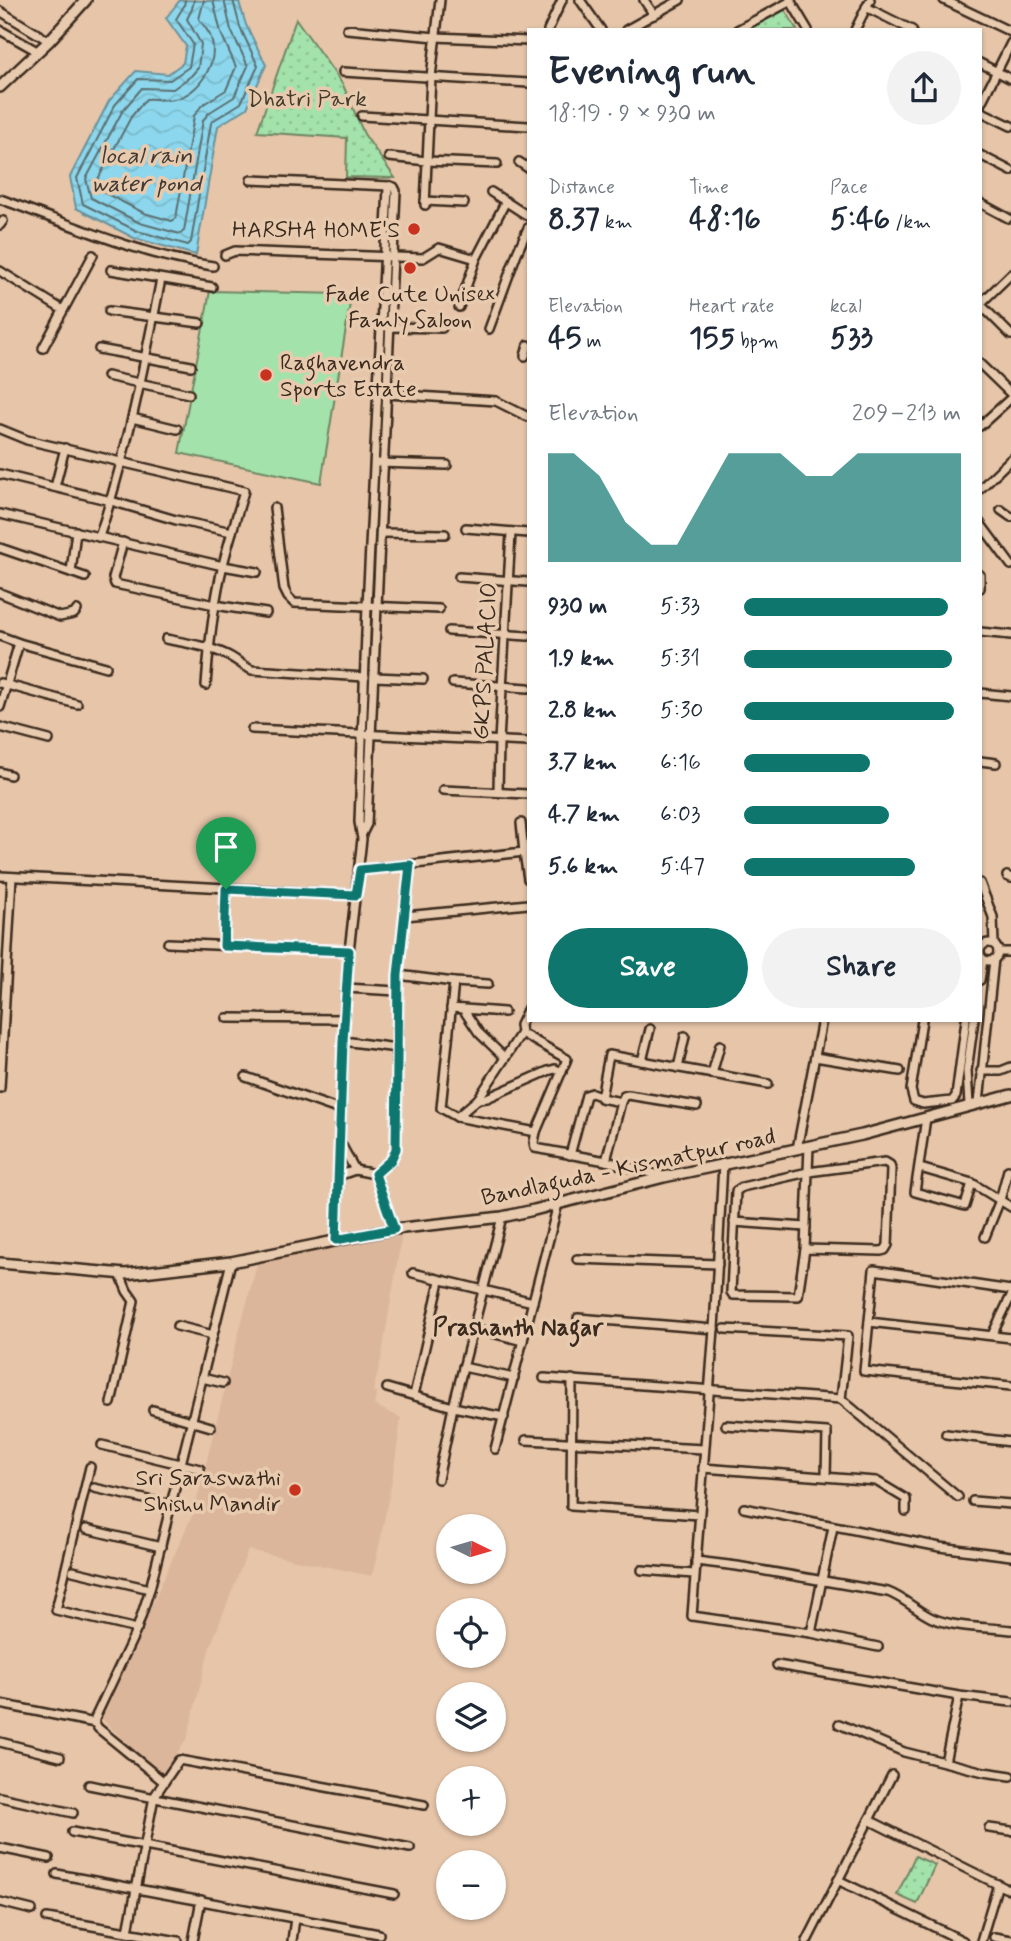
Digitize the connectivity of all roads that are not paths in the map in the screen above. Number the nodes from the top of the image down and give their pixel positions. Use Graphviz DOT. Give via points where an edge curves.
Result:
graph roads {
  1 [pos="86,0"];
  2 [pos="440,0"];
  3 [pos="562,0"];
  4 [pos="570,0"];
  5 [pos="580,0"];
  6 [pos="644,0"];
  7 [pos="680,0"];
  8 [pos="944,0"];
  9 [pos="790,1"];
  10 [pos="868,4"];
  11 [pos="0,11"];
  12 [pos="654,15"];
  13 [pos="18,22"];
  14 [pos="549,28"];
  15 [pos="600,28"];
  16 [pos="630,28"];
  17 [pos="741,28"];
  18 [pos="807,28"];
  19 [pos="856,28"];
  20 [pos="909,28"];
  21 [pos="347,29"];
  22 [pos="0,30"];
  23 [pos="1011,32"];
  24 [pos="8,34"];
  25 [pos="436,37"];
  26 [pos="49,41"];
  27 [pos="527,41"];
  28 [pos="1011,43"];
  29 [pos="37,51"];
  30 [pos="982,64"];
  31 [pos="344,72"];
  32 [pos="997,72"];
  33 [pos="431,77"];
  34 [pos="1011,79"];
  35 [pos="527,83"];
  36 [pos="0,88"];
  37 [pos="982,104"];
  38 [pos="982,109"];
  39 [pos="362,116"];
  40 [pos="429,120"];
  41 [pos="527,126"];
  42 [pos="1011,126"];
  43 [pos="982,156"];
  44 [pos="389,157"];
  45 [pos="427,161"];
  46 [pos="519,162"];
  47 [pos="497,164"];
  48 [pos="527,167"];
  49 [pos="1011,171"];
  50 [pos="251,180"];
  51 [pos="390,186"];
  52 [pos="491,192"];
  53 [pos="0,199"];
  54 [pos="506,201"];
  55 [pos="464,204"];
  56 [pos="982,204"];
  57 [pos="527,215"];
  58 [pos="1008,218"];
  59 [pos="527,230"];
  60 [pos="93,255"];
  61 [pos="225,255"];
  62 [pos="385,256"];
  63 [pos="394,256"];
  64 [pos="476,259"];
  65 [pos="213,266"];
  66 [pos="111,270"];
  67 [pos="0,271"];
  68 [pos="1011,274"];
  69 [pos="161,279"];
  70 [pos="212,287"];
  71 [pos="982,302"];
  72 [pos="982,306"];
  73 [pos="459,307"];
  74 [pos="63,310"];
  75 [pos="109,311"];
  76 [pos="154,317"];
  77 [pos="200,323"];
  78 [pos="386,327"];
  79 [pos="442,328"];
  80 [pos="489,329"];
  81 [pos="1011,335"];
  82 [pos="43,348"];
  83 [pos="99,348"];
  84 [pos="527,349"];
  85 [pos="525,356"];
  86 [pos="146,357"];
  87 [pos="191,366"];
  88 [pos="982,366"];
  89 [pos="107,376"];
  90 [pos="141,383"];
  91 [pos="189,394"];
  92 [pos="387,394"];
  93 [pos="1011,396"];
  94 [pos="527,416"];
  95 [pos="132,418"];
  96 [pos="982,424"];
  97 [pos="0,429"];
  98 [pos="177,429"];
  99 [pos="65,448"];
  100 [pos="1011,459"];
  101 [pos="120,461"];
  102 [pos="379,463"];
  103 [pos="447,465"];
  104 [pos="0,474"];
  105 [pos="55,487"];
  106 [pos="982,487"];
  107 [pos="111,500"];
  108 [pos="274,508"];
  109 [pos="1001,510"];
  110 [pos="0,514"];
  111 [pos="1011,517"];
  112 [pos="982,526"];
  113 [pos="466,528"];
  114 [pos="76,531"];
  115 [pos="232,532"];
  116 [pos="381,533"];
  117 [pos="511,533"];
  118 [pos="527,533"];
  119 [pos="445,534"];
  120 [pos="99,537"];
  121 [pos="123,542"];
  122 [pos="0,548"];
  123 [pos="1011,565"];
  124 [pos="223,566"];
  125 [pos="71,572"];
  126 [pos="257,572"];
  127 [pos="85,577"];
  128 [pos="459,577"];
  129 [pos="507,580"];
  130 [pos="527,582"];
  131 [pos="0,593"];
  132 [pos="215,605"];
  133 [pos="367,606"];
  134 [pos="376,607"];
  135 [pos="439,609"];
  136 [pos="77,610"];
  137 [pos="266,613"];
  138 [pos="449,631"];
  139 [pos="982,632"];
  140 [pos="504,634"];
  141 [pos="1011,635"];
  142 [pos="0,636"];
  143 [pos="527,636"];
  144 [pos="166,639"];
  145 [pos="19,643"];
  146 [pos="209,648"];
  147 [pos="106,667"];
  148 [pos="365,677"];
  149 [pos="374,677"];
  150 [pos="422,679"];
  151 [pos="453,683"];
  152 [pos="3,684"];
  153 [pos="206,685"];
  154 [pos="502,686"];
  155 [pos="527,688"];
  156 [pos="982,693"];
  157 [pos="1011,696"];
  158 [pos="77,704"];
  159 [pos="0,706"];
  160 [pos="0,727"];
  161 [pos="252,729"];
  162 [pos="367,734"];
  163 [pos="49,740"];
  164 [pos="499,741"];
  165 [pos="527,742"];
  166 [pos="982,761"];
  167 [pos="996,763"];
  168 [pos="0,772"];
  169 [pos="10,775"];
  170 [pos="443,790"];
  171 [pos="498,792"];
  172 [pos="527,794"];
  173 [pos="521,823"];
  174 [pos="524,852"];
  175 [pos="410,865"];
  176 [pos="360,870"];
  177 [pos="527,872"];
  178 [pos="0,876"];
  179 [pos="12,877"];
  180 [pos="982,888"];
  181 [pos="226,889"];
  182 [pos="356,895"];
  183 [pos="527,904"];
  184 [pos="0,908"];
  185 [pos="10,909"];
  186 [pos="405,916"];
  187 [pos="168,943"];
  188 [pos="4,945"];
  189 [pos="224,946"];
  190 [pos="982,947"];
  191 [pos="349,951"];
  192 [pos="995,952"];
  193 [pos="1011,952"];
  194 [pos="983,960"];
  195 [pos="982,967"];
  196 [pos="398,975"];
  197 [pos="454,982"];
  198 [pos="488,984"];
  199 [pos="346,988"];
  200 [pos="397,991"];
  201 [pos="3,994"];
  202 [pos="451,1008"];
  203 [pos="463,1009"];
  204 [pos="527,1010"];
  205 [pos="504,1012"];
  206 [pos="227,1018"];
  207 [pos="344,1019"];
  208 [pos="822,1022"];
  209 [pos="922,1022"];
  210 [pos="966,1022"];
  211 [pos="974,1022"];
  212 [pos="650,1029"];
  213 [pos="521,1033"];
  214 [pos="685,1036"];
  215 [pos="343,1041"];
  216 [pos="720,1045"];
  217 [pos="397,1048"];
  218 [pos="1,1053"];
  219 [pos="815,1056"];
  220 [pos="505,1058"];
  221 [pos="642,1061"];
  222 [pos="1011,1067"];
  223 [pos="678,1068"];
  224 [pos="981,1071"];
  225 [pos="562,1072"];
  226 [pos="900,1072"];
  227 [pos="712,1074"];
  228 [pos="246,1077"];
  229 [pos="768,1084"];
  230 [pos="0,1088"];
  231 [pos="1011,1095"];
  232 [pos="600,1096"];
  233 [pos="478,1099"];
  234 [pos="621,1102"];
  235 [pos="974,1104"];
  236 [pos="697,1106"];
  237 [pos="340,1110"];
  238 [pos="457,1117"];
  239 [pos="926,1118"];
  240 [pos="536,1132"];
  241 [pos="339,1142"];
  242 [pos="809,1146"];
  243 [pos="797,1149"];
  244 [pos="570,1155"];
  245 [pos="606,1161"];
  246 [pos="723,1164"];
  247 [pos="920,1168"];
  248 [pos="355,1170"];
  249 [pos="1008,1171"];
  250 [pos="808,1172"];
  251 [pos="375,1174"];
  252 [pos="338,1176"];
  253 [pos="664,1177"];
  254 [pos="972,1184"];
  255 [pos="1000,1200"];
  256 [pos="558,1204"];
  257 [pos="1011,1207"];
  258 [pos="502,1217"];
  259 [pos="734,1222"];
  260 [pos="806,1227"];
  261 [pos="394,1229"];
  262 [pos="985,1237"];
  263 [pos="336,1240"];
  264 [pos="805,1249"];
  265 [pos="577,1259"];
  266 [pos="231,1262"];
  267 [pos="0,1263"];
  268 [pos="718,1264"];
  269 [pos="413,1273"];
  270 [pos="120,1274"];
  271 [pos="440,1281"];
  272 [pos="483,1290"];
  273 [pos="1011,1290"];
  274 [pos="1011,1296"];
  275 [pos="533,1302"];
  276 [pos="578,1318"];
  277 [pos="869,1322"];
  278 [pos="177,1326"];
  279 [pos="473,1328"];
  280 [pos="714,1329"];
  281 [pos="725,1329"];
  282 [pos="213,1335"];
  283 [pos="992,1335"];
  284 [pos="1011,1338"];
  285 [pos="523,1341"];
  286 [pos="463,1367"];
  287 [pos="544,1377"];
  288 [pos="202,1378"];
  289 [pos="514,1378"];
  290 [pos="572,1379"];
  291 [pos="223,1383"];
  292 [pos="1011,1386"];
  293 [pos="387,1388"];
  294 [pos="709,1388"];
  295 [pos="414,1395"];
  296 [pos="841,1399"];
  297 [pos="111,1404"];
  298 [pos="453,1407"];
  299 [pos="153,1410"];
  300 [pos="503,1417"];
  301 [pos="191,1421"];
  302 [pos="726,1425"];
  303 [pos="211,1427"];
  304 [pos="946,1434"];
  305 [pos="526,1440"];
  306 [pos="572,1441"];
  307 [pos="1011,1441"];
  308 [pos="102,1446"];
  309 [pos="495,1449"];
  310 [pos="704,1450"];
  311 [pos="181,1463"];
  312 [pos="90,1467"];
  313 [pos="703,1468"];
  314 [pos="200,1469"];
  315 [pos="826,1476"];
  316 [pos="438,1479"];
  317 [pos="94,1488"];
  318 [pos="958,1497"];
  319 [pos="973,1501"];
  320 [pos="1011,1504"];
  321 [pos="172,1506"];
  322 [pos="744,1508"];
  323 [pos="906,1511"];
  324 [pos="699,1515"];
  325 [pos="833,1527"];
  326 [pos="86,1528"];
  327 [pos="161,1547"];
  328 [pos="1011,1556"];
  329 [pos="696,1561"];
  330 [pos="642,1570"];
  331 [pos="73,1571"];
  332 [pos="694,1574"];
  333 [pos="823,1581"];
  334 [pos="150,1589"];
  335 [pos="137,1629"];
  336 [pos="1011,1630"];
  337 [pos="811,1633"];
  338 [pos="878,1647"];
  339 [pos="777,1665"];
  340 [pos="959,1696"];
  341 [pos="1011,1702"];
  342 [pos="0,1704"];
  343 [pos="95,1723"];
  344 [pos="839,1724"];
  345 [pos="0,1742"];
  346 [pos="60,1757"];
  347 [pos="945,1762"];
  348 [pos="892,1775"];
  349 [pos="1011,1776"];
  350 [pos="164,1782"];
  351 [pos="89,1785"];
  352 [pos="0,1797"];
  353 [pos="154,1797"];
  354 [pos="424,1805"];
  355 [pos="73,1813"];
  356 [pos="869,1819"];
  357 [pos="989,1828"];
  358 [pos="1011,1831"];
  359 [pos="72,1832"];
  360 [pos="144,1845"];
  361 [pos="0,1848"];
  362 [pos="410,1848"];
  363 [pos="50,1858"];
  364 [pos="57,1874"];
  365 [pos="838,1880"];
  366 [pos="998,1884"];
  367 [pos="136,1888"];
  368 [pos="1011,1889"];
  369 [pos="394,1894"];
  370 [pos="201,1900"];
  371 [pos="0,1902"];
  372 [pos="32,1910"];
  373 [pos="47,1918"];
  374 [pos="295,1918"];
  375 [pos="128,1931"];
  376 [pos="379,1934"];
  377 [pos="993,1937"];
  378 [pos="810,1940"];
  379 [pos="1011,1940"];
  380 [pos="178,1941"];
  381 [pos="194,1941"];
  382 [pos="292,1941"];
  383 [pos="963,1941"];
  384 [pos="981,1941"];
  1 -- 26 [label="street"];
  2 -- 25 [label="street"];
  3 -- 14 [label="street"];
  4 -- 5 [label="street"];
  5 -- 15 [label="street"];
  6 -- 12 [label="street"];
  7 -- 12 [label="street"];
  8 -- 23 [label="street"];
  9 -- 17 [label="street"];
  9 -- 18 [label="street"];
  10 -- 19 [label="street"];
  10 -- 20 [label="street"];
  11 -- 13 [label="street"];
  12 -- 16 [label="street"];
  13 -- 24 [label="street"];
  13 -- 26 [label="street"];
  21 -- 25 [label="street"];
  22 -- 24 [label="street"];
  24 -- 29 [label="street"];
  25 -- 27 [label="street"];
  25 -- 33 [label="street"];
  26 -- 29 [label="street"];
  28 -- 32 [label="street"];
  29 -- 36 [label="street"];
  30 -- 32 [label="street"];
  31 -- 33 [label="street"];
  32 -- 34 [label="street"];
  32 -- 37 [label="street"];
  33 -- 35 [label="street"];
  33 -- 40 [label="street"];
  38 -- 42 [label="street"];
  39 -- 40 [label="street"];
  40 -- 41 [label="street"];
  40 -- 45 [label="street"];
  43 -- 49 [label="street"];
  44 -- 45 [label="street"];
  45 -- 47 [label="street"];
  45 -- 55 [label="street" via="425,203"];
  46 -- 48 [label="street"];
  50 -- 51 [label="street"];
  51 -- 62 [label="street"];
  51 -- 63 [label="street" via="397,196"];
  52 -- 54 [label="street"];
  53 -- 65 [label="street" via="119,242"];
  54 -- 57 [label="street"];
  54 -- 64 [label="street"];
  56 -- 58 [label="street"];
  59 -- 80 [label="street"];
  60 -- 74 [label="street"];
  61 -- 62 [label="street" via="234,251"];
  62 -- 63 [label="street"];
  62 -- 78 [label="street"];
  63 -- 64 [label="street" via="423,258 439,248"];
  63 -- 78 [label="street"];
  64 -- 73 [label="street"];
  66 -- 69 [label="street"];
  67 -- 74 [label="street"];
  68 -- 71 [label="street"];
  69 -- 70 [label="street"];
  69 -- 76 [label="street"];
  72 -- 81 [label="street"];
  74 -- 82 [label="street"];
  75 -- 76 [label="street"];
  76 -- 77 [label="street"];
  76 -- 86 [label="street"];
  78 -- 79 [label="street"];
  78 -- 92 [label="street"];
  78 -- 102 [label="street"];
  83 -- 86 [label="street"];
  84 -- 85 [label="street"];
  86 -- 87 [label="street"];
  86 -- 90 [label="street"];
  88 -- 93 [label="street"];
  89 -- 90 [label="street"];
  90 -- 91 [label="street"];
  90 -- 95 [label="street"];
  92 -- 94 [label="street" via="496,401"];
  92 -- 102 [label="street"];
  93 -- 96 [label="street"];
  95 -- 98 [label="street"];
  95 -- 101 [label="street"];
  97 -- 99 [label="street"];
  99 -- 101 [label="street"];
  99 -- 105 [label="street"];
  100 -- 106 [label="street"];
  101 -- 107 [label="street"];
  101 -- 115 [label="street" via="243,491"];
  102 -- 103 [label="street"];
  102 -- 116 [label="street"];
  102 -- 133 [label="street"];
  104 -- 105 [label="street"];
  105 -- 107 [label="street"];
  107 -- 115 [label="street"];
  107 -- 120 [label="street"];
  108 -- 133 [label="street" via="288,597 294,603"];
  109 -- 111 [label="street"];
  110 -- 114 [label="street"];
  112 -- 123 [label="street"];
  113 -- 117 [label="street"];
  114 -- 120 [label="street"];
  114 -- 125 [label="street"];
  115 -- 124 [label="street"];
  116 -- 119 [label="street"];
  116 -- 134 [label="street"];
  117 -- 118 [label="street"];
  117 -- 129 [label="street, GKPS PALACIO"];
  120 -- 121 [label="street"];
  121 -- 124 [label="street"];
  121 -- 132 [label="street" via="115,584"];
  122 -- 125 [label="street"];
  124 -- 126 [label="street"];
  124 -- 132 [label="street"];
  125 -- 127 [label="street"];
  128 -- 129 [label="street"];
  129 -- 130 [label="street"];
  129 -- 140 [label="street, GKPS PALACIO"];
  131 -- 136 [label="street" via="60,617"];
  132 -- 137 [label="street"];
  132 -- 146 [label="street"];
  133 -- 134 [label="street"];
  133 -- 148 [label="street"];
  134 -- 135 [label="street"];
  134 -- 149 [label="street"];
  138 -- 140 [label="street"];
  139 -- 141 [label="street"];
  140 -- 143 [label="street"];
  140 -- 154 [label="street, GKPS PALACIO"];
  142 -- 145 [label="street"];
  144 -- 146 [label="street"];
  145 -- 147 [label="street"];
  145 -- 152 [label="street"];
  146 -- 148 [label="street" via="252,670"];
  146 -- 153 [label="street"];
  148 -- 162 [label="street"];
  149 -- 150 [label="street"];
  149 -- 162 [label="street"];
  151 -- 154 [label="street"];
  152 -- 158 [label="street"];
  152 -- 159 [label="street"];
  154 -- 155 [label="street"];
  154 -- 164 [label="street, GKPS PALACIO"];
  156 -- 157 [label="street"];
  160 -- 163 [label="street"];
  161 -- 162 [label="street"];
  162 -- 164 [label="street"];
  162 -- 176 [label="street" via="367,824"];
  164 -- 165 [label="street"];
  164 -- 171 [label="street, GKPS PALACIO"];
  166 -- 167 [label="street"];
  168 -- 169 [label="street"];
  170 -- 171 [label="street"];
  171 -- 172 [label="street"];
  173 -- 174 [label="street"];
  174 -- 175 [label="street"];
  174 -- 177 [label="street"];
  175 -- 176 [label="street"];
  175 -- 186 [label="street"];
  176 -- 182 [label="street"];
  178 -- 179 [label="street"];
  179 -- 181 [label="street"];
  179 -- 185 [label="street"];
  180 -- 192 [label="street" via="993,917"];
  181 -- 182 [label="street"];
  181 -- 189 [label="street"];
  182 -- 191 [label="street"];
  183 -- 186 [label="street"];
  184 -- 185 [label="street"];
  185 -- 188 [label="street"];
  186 -- 196 [label="street"];
  187 -- 189 [label="street"];
  188 -- 201 [label="street"];
  189 -- 191 [label="street"];
  190 -- 192 [label="street" via="984,944"];
  191 -- 199 [label="street"];
  192 -- 193 [label="street"];
  192 -- 194 [label="street" via="989,962"];
  192 -- 224 [label="street"];
  194 -- 195 [label="street"];
  196 -- 197 [label="street"];
  196 -- 200 [label="street"];
  197 -- 198 [label="street"];
  197 -- 202 [label="street"];
  199 -- 200 [label="street"];
  199 -- 207 [label="street"];
  200 -- 217 [label="street"];
  201 -- 218 [label="street"];
  202 -- 203 [label="street"];
  202 -- 238 [label="street" via="440,1105"];
  203 -- 205 [label="street"];
  203 -- 220 [label="street"];
  204 -- 213 [label="street"];
  206 -- 207 [label="street"];
  207 -- 215 [label="street"];
  208 -- 219 [label="street"];
  209 -- 210 [label="street" via="911,1090 914,1101 923,1104 952,1101 956,1096"];
  211 -- 235 [label="street" via="967,1071"];
  212 -- 221 [label="street"];
  213 -- 220 [label="street"];
  213 -- 225 [label="street" via="566,1057"];
  214 -- 223 [label="street"];
  215 -- 217 [label="street"];
  215 -- 237 [label="street"];
  216 -- 227 [label="street"];
  217 -- 251 [label="street" via="396,1149"];
  218 -- 230 [label="street"];
  219 -- 226 [label="street"];
  219 -- 243 [label="street"];
  220 -- 233 [label="street"];
  221 -- 223 [label="street"];
  221 -- 232 [label="street" via="609,1055"];
  222 -- 224 [label="street"];
  223 -- 227 [label="street"];
  224 -- 235 [label="street"];
  225 -- 233 [label="street" via="548,1071"];
  225 -- 240 [label="street"];
  227 -- 229 [label="street"];
  228 -- 237 [label="street"];
  231 -- 235 [label="street, Bandlaguda - Kismatpur road"];
  232 -- 234 [label="street"];
  232 -- 244 [label="street" via="586,1095"];
  233 -- 238 [label="street"];
  234 -- 236 [label="street" via="628,1095"];
  234 -- 245 [label="street"];
  235 -- 239 [label="street, Bandlaguda - Kismatpur road"];
  237 -- 241 [label="street"];
  238 -- 240 [label="street"];
  239 -- 242 [label="street, Bandlaguda - Kismatpur road"];
  239 -- 247 [label="street"];
  240 -- 244 [label="street" via="535,1147"];
  241 -- 248 [label="street"];
  241 -- 252 [label="street"];
  242 -- 243 [label="street, Bandlaguda - Kismatpur road"];
  242 -- 250 [label="street"];
  243 -- 246 [label="street, Bandlaguda - Kismatpur road"];
  244 -- 245 [label="street"];
  245 -- 253 [label="street"];
  246 -- 253 [label="street, Bandlaguda - Kismatpur road"];
  246 -- 268 [label="street"];
  247 -- 254 [label="street"];
  247 -- 254 [label="street" via="915,1192 965,1206"];
  248 -- 251 [label="street"];
  248 -- 252 [label="street"];
  249 -- 255 [label="street"];
  250 -- 259 [label="street" via="742,1186 736,1191"];
  250 -- 260 [label="street"];
  250 -- 264 [label="street" via="886,1162 891,1169 885,1250"];
  251 -- 261 [label="street"];
  252 -- 263 [label="street"];
  253 -- 256 [label="street, Bandlaguda - Kismatpur road"];
  254 -- 255 [label="street"];
  255 -- 257 [label="street"];
  255 -- 262 [label="street"];
  256 -- 258 [label="street, Bandlaguda - Kismatpur road"];
  256 -- 275 [label="street"];
  258 -- 261 [label="street, Bandlaguda - Kismatpur road"];
  258 -- 272 [label="street"];
  259 -- 260 [label="street"];
  259 -- 264 [label="street" via="733,1295 798,1296"];
  260 -- 264 [label="street"];
  261 -- 263 [label="street, Bandlaguda - Kismatpur road"];
  263 -- 266 [label="street, Bandlaguda - Kismatpur road"];
  265 -- 268 [label="street"];
  266 -- 270 [label="street, Bandlaguda - Kismatpur road"];
  266 -- 282 [label="street"];
  267 -- 270 [label="street, Bandlaguda - Kismatpur road"];
  268 -- 280 [label="street"];
  269 -- 271 [label="street"];
  270 -- 297 [label="street" via="134,1301"];
  271 -- 272 [label="street"];
  271 -- 295 [label="street"];
  272 -- 275 [label="street"];
  272 -- 279 [label="street"];
  273 -- 277 [label="street" via="874,1270"];
  274 -- 283 [label="street"];
  275 -- 285 [label="street"];
  276 -- 280 [label="street"];
  277 -- 283 [label="street"];
  277 -- 292 [label="street" via="864,1371"];
  278 -- 282 [label="street"];
  279 -- 285 [label="street"];
  279 -- 286 [label="street"];
  280 -- 294 [label="street"];
  281 -- 296 [label="street" via="848,1336"];
  282 -- 288 [label="street"];
  283 -- 284 [label="street"];
  285 -- 289 [label="street"];
  286 -- 289 [label="street"];
  286 -- 298 [label="street"];
  287 -- 290 [label="street"];
  288 -- 291 [label="street"];
  288 -- 301 [label="street"];
  289 -- 300 [label="street"];
  290 -- 294 [label="street"];
  290 -- 306 [label="street"];
  293 -- 295 [label="street"];
  294 -- 296 [label="street"];
  294 -- 310 [label="street"];
  295 -- 298 [label="street"];
  296 -- 318 [label="street"];
  298 -- 300 [label="street"];
  298 -- 316 [label="street"];
  299 -- 301 [label="street"];
  300 -- 309 [label="street"];
  301 -- 303 [label="street"];
  301 -- 311 [label="street"];
  302 -- 315 [label="street" via="827,1432"];
  304 -- 307 [label="street"];
  305 -- 306 [label="street"];
  306 -- 310 [label="street"];
  306 -- 324 [label="street" via="571,1506"];
  308 -- 311 [label="street"];
  310 -- 313 [label="street"];
  311 -- 314 [label="street"];
  311 -- 321 [label="street"];
  312 -- 335 [label="street" via="56,1610"];
  313 -- 315 [label="street"];
  313 -- 324 [label="street"];
  315 -- 323 [label="street" via="876,1481 906,1499"];
  317 -- 321 [label="street"];
  319 -- 320 [label="street"];
  321 -- 327 [label="street"];
  322 -- 325 [label="street"];
  324 -- 329 [label="street"];
  325 -- 328 [label="street"];
  325 -- 333 [label="street"];
  326 -- 327 [label="street"];
  327 -- 334 [label="street"];
  329 -- 332 [label="street"];
  329 -- 333 [label="street"];
  330 -- 332 [label="street"];
  331 -- 334 [label="street"];
  332 -- 337 [label="street" via="692,1616"];
  333 -- 336 [label="street" via="897,1595 931,1618 948,1623"];
  333 -- 337 [label="street"];
  334 -- 335 [label="street"];
  335 -- 343 [label="street"];
  337 -- 338 [label="street"];
  339 -- 340 [label="street"];
  340 -- 341 [label="street"];
  340 -- 347 [label="street"];
  342 -- 343 [label="street"];
  343 -- 350 [label="street"];
  344 -- 347 [label="street" via="904,1752"];
  345 -- 346 [label="street"];
  347 -- 349 [label="street"];
  348 -- 356 [label="street"];
  350 -- 353 [label="street"];
  350 -- 354 [label="street" via="179,1760"];
  351 -- 353 [label="street"];
  352 -- 355 [label="street"];
  353 -- 360 [label="street"];
  353 -- 362 [label="street"];
  356 -- 365 [label="street"];
  356 -- 366 [label="street"];
  357 -- 358 [label="street"];
  359 -- 360 [label="street"];
  360 -- 367 [label="street"];
  360 -- 369 [label="street"];
  361 -- 363 [label="street"];
  364 -- 367 [label="street"];
  365 -- 378 [label="street"];
  365 -- 383 [label="street"];
  366 -- 368 [label="street"];
  366 -- 384 [label="street"];
  367 -- 370 [label="street"];
  367 -- 375 [label="street"];
  370 -- 374 [label="street"];
  370 -- 381 [label="street"];
  371 -- 372 [label="street"];
  373 -- 375 [label="street"];
  374 -- 376 [label="street"];
  374 -- 382 [label="street"];
  375 -- 380 [label="street"];
  377 -- 379 [label="street"];
}
